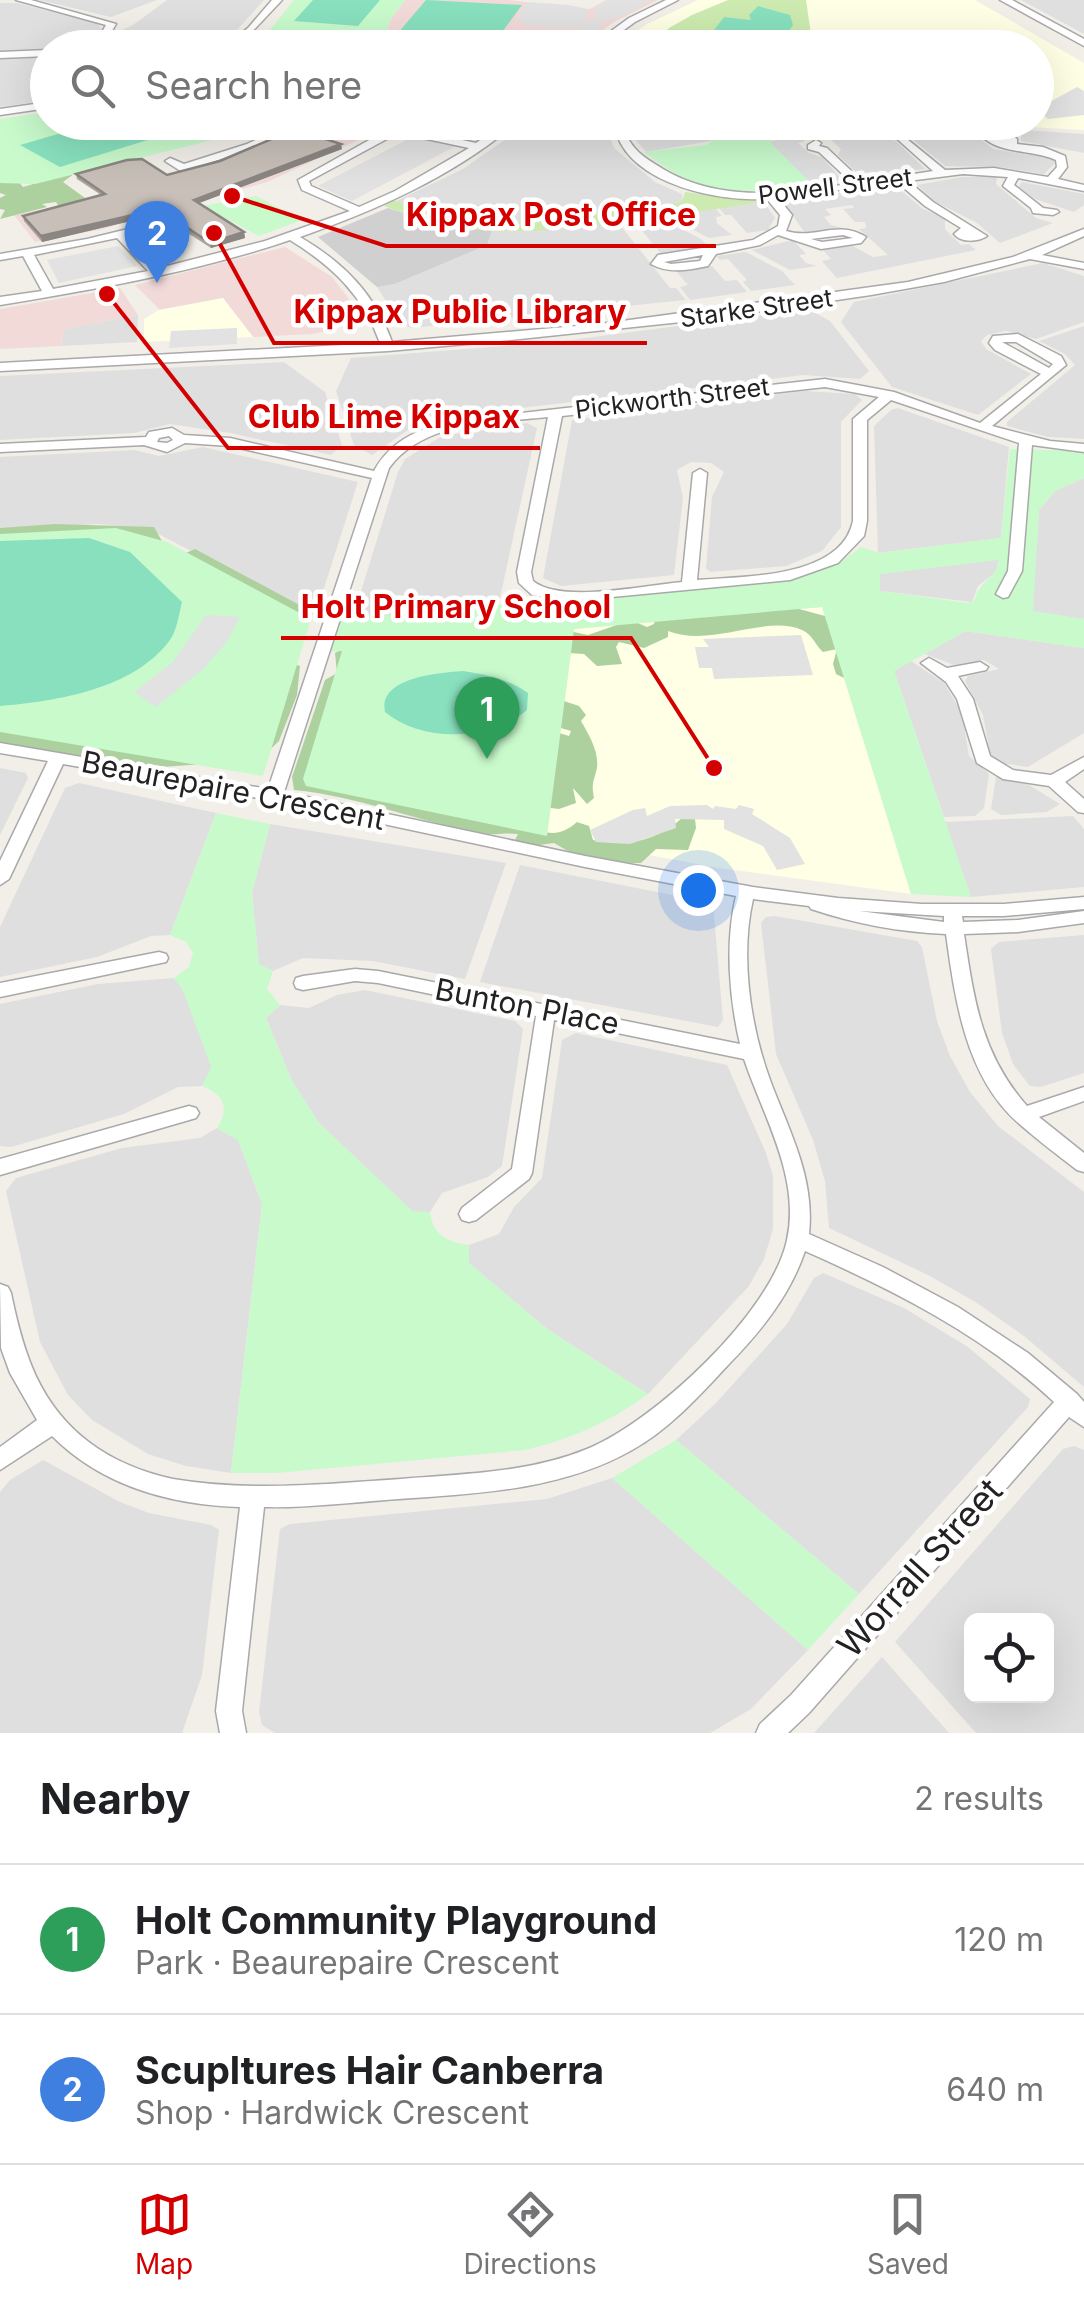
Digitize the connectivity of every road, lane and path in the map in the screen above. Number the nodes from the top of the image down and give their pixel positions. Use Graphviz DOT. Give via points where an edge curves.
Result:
graph roads {
  1 [pos="21,0"];
  2 [pos="277,0"];
  3 [pos="673,0"];
  4 [pos="1005,0"];
  5 [pos="108,30"];
  6 [pos="248,30"];
  7 [pos="618,30"];
  8 [pos="1084,43"];
  9 [pos="30,53"];
  10 [pos="0,54"];
  11 [pos="30,108"];
  12 [pos="0,112"];
  13 [pos="264,140"];
  14 [pos="379,140"];
  15 [pos="455,140"];
  16 [pos="489,140"];
  17 [pos="624,140"];
  18 [pos="905,140"];
  19 [pos="1012,146"];
  20 [pos="480,147"];
  21 [pos="823,150"];
  22 [pos="170,161"];
  23 [pos="942,173"];
  24 [pos="1015,174"];
  25 [pos="900,179"];
  26 [pos="1050,181"];
  27 [pos="858,184"];
  28 [pos="1084,188"];
  29 [pos="769,196"];
  30 [pos="1037,207"];
  31 [pos="358,210"];
  32 [pos="169,222"];
  33 [pos="966,230"];
  34 [pos="779,232"];
  35 [pos="1080,234"];
  36 [pos="120,235"];
  37 [pos="289,235"];
  38 [pos="798,237"];
  39 [pos="1054,246"];
  40 [pos="712,251"];
  41 [pos="26,253"];
  42 [pos="1027,256"];
  43 [pos="0,257"];
  44 [pos="1084,258"];
  45 [pos="1084,266"];
  46 [pos="156,272"];
  47 [pos="49,293"];
  48 [pos="0,302"];
  49 [pos="388,347"];
  50 [pos="0,367"];
  51 [pos="1050,374"];
  52 [pos="889,395"];
  53 [pos="556,412"];
  54 [pos="983,428"];
  55 [pos="1026,442"];
  56 [pos="0,448"];
  57 [pos="1084,448"];
  58 [pos="700,473"];
  59 [pos="379,476"];
  60 [pos="690,586"];
  61 [pos="1003,594"];
  62 [pos="929,663"];
  63 [pos="980,667"];
  64 [pos="946,673"];
  65 [pos="0,748"];
  66 [pos="0,757"];
  67 [pos="56,762"];
  68 [pos="1084,762"];
  69 [pos="1054,781"];
  70 [pos="272,801"];
  71 [pos="1084,808"];
  72 [pos="0,879"];
  73 [pos="746,890"];
  74 [pos="1084,902"];
  75 [pos="1084,917"];
  76 [pos="953,919"];
  77 [pos="159,958"];
  78 [pos="303,983"];
  79 [pos="0,990"];
  80 [pos="546,1011"];
  81 [pos="751,1052"];
  82 [pos="1084,1094"];
  83 [pos="188,1112"];
  84 [pos="1021,1115"];
  85 [pos="1084,1164"];
  86 [pos="0,1166"];
  87 [pos="469,1214"];
  88 [pos="798,1238"];
  89 [pos="0,1293"];
  90 [pos="1077,1409"];
  91 [pos="53,1422"];
  92 [pos="0,1460"];
  93 [pos="253,1500"];
  94 [pos="233,1733"];
  95 [pos="769,1733"];
  1 -- 5 [label="street" via="111,24"];
  2 -- 6 [label="street"];
  3 -- 7 [label="street"];
  4 -- 8 [label="street"];
  9 -- 10 [label="street"];
  11 -- 12 [label="street"];
  13 -- 22 [label="street" via="183,168"];
  14 -- 31 [label="street" via="303,180 306,188"];
  15 -- 20 [label="street"];
  16 -- 20 [label="street"];
  17 -- 29 [label="street, Powell Street" via="671,182 710,193"];
  18 -- 23 [label="street"];
  19 -- 26 [label="street" via="1061,158"];
  20 -- 31 [label="street"];
  21 -- 27 [label="street"];
  23 -- 24 [label="street, Powell Street"];
  23 -- 25 [label="street, Powell Street"];
  24 -- 26 [label="street, Powell Street"];
  24 -- 30 [label="street" via="1008,186"];
  25 -- 27 [label="street, Powell Street"];
  25 -- 33 [label="street"];
  26 -- 28 [label="street, Powell Street"];
  27 -- 29 [label="street, Powell Street"];
  29 -- 34 [label="street" via="786,216"];
  31 -- 37 [label="street"];
  32 -- 36 [label="street"];
  34 -- 38 [label="street"];
  34 -- 40 [label="street"];
  35 -- 39 [label="street, Starke Street"];
  35 -- 44 [label="street" via="1075,243"];
  36 -- 41 [label="street"];
  36 -- 46 [label="street"];
  37 -- 46 [label="street"];
  37 -- 49 [label="street" via="353,280 374,308"];
  39 -- 42 [label="street, Starke Street"];
  39 -- 44 [label="street"];
  39 -- 45 [label="street"];
  41 -- 43 [label="street"];
  41 -- 47 [label="street"];
  42 -- 45 [label="street"];
  42 -- 49 [label="street, Starke Street" via="828,298 597,329"];
  46 -- 47 [label="street"];
  47 -- 48 [label="street"];
  49 -- 50 [label="street, Starke Street"];
  51 -- 54 [label="street"];
  52 -- 53 [label="street, Pickworth Street" via="808,383"];
  52 -- 54 [label="street, Pickworth Street"];
  52 -- 60 [label="street" via="860,419 860,521 847,549 823,566 790,576"];
  53 -- 59 [label="street, Pickworth Street" via="432,430 394,451"];
  53 -- 60 [label="street" via="526,583 537,592 570,597"];
  54 -- 55 [label="street, Pickworth Street"];
  55 -- 57 [label="street, Pickworth Street"];
  55 -- 61 [label="street" via="1015,571"];
  56 -- 59 [label="street" via="150,441 166,432"];
  58 -- 60 [label="street"];
  59 -- 70 [label="street, Pickworth Street"];
  62 -- 64 [label="street"];
  63 -- 64 [label="street"];
  64 -- 69 [label="street" via="972,712 983,759 1009,774"];
  65 -- 67 [label="street, Beaurepaire Crescent"];
  66 -- 67 [label="street, Beaurepaire Crescent"];
  67 -- 70 [label="street, Beaurepaire Crescent"];
  67 -- 72 [label="street"];
  68 -- 69 [label="street"];
  69 -- 71 [label="street"];
  70 -- 73 [label="street, Beaurepaire Crescent"];
  73 -- 76 [label="street, Beaurepaire Crescent" via="871,920"];
  73 -- 81 [label="street" via="739,936"];
  74 -- 76 [label="street, Beaurepaire Crescent"];
  75 -- 76 [label="street, Beaurepaire Crescent"];
  76 -- 84 [label="street" via="977,1052"];
  77 -- 79 [label="street"];
  78 -- 80 [label="street, Bunton Place" via="378,976"];
  80 -- 81 [label="street, Bunton Place"];
  80 -- 87 [label="street" via="522,1172"];
  81 -- 88 [label="street" via="800,1181"];
  82 -- 84 [label="street"];
  83 -- 86 [label="street"];
  84 -- 85 [label="street"];
  88 -- 90 [label="street" via="957,1315"];
  88 -- 93 [label="street" via="790,1266 756,1319 653,1424 620,1445 527,1476"];
  89 -- 91 [label="street" via="16,1361"];
  90 -- 95 [label="street, Worrall Street"];
  91 -- 92 [label="street"];
  91 -- 93 [label="street" via="131,1477 189,1494"];
  93 -- 94 [label="street" via="229,1711"];
}
